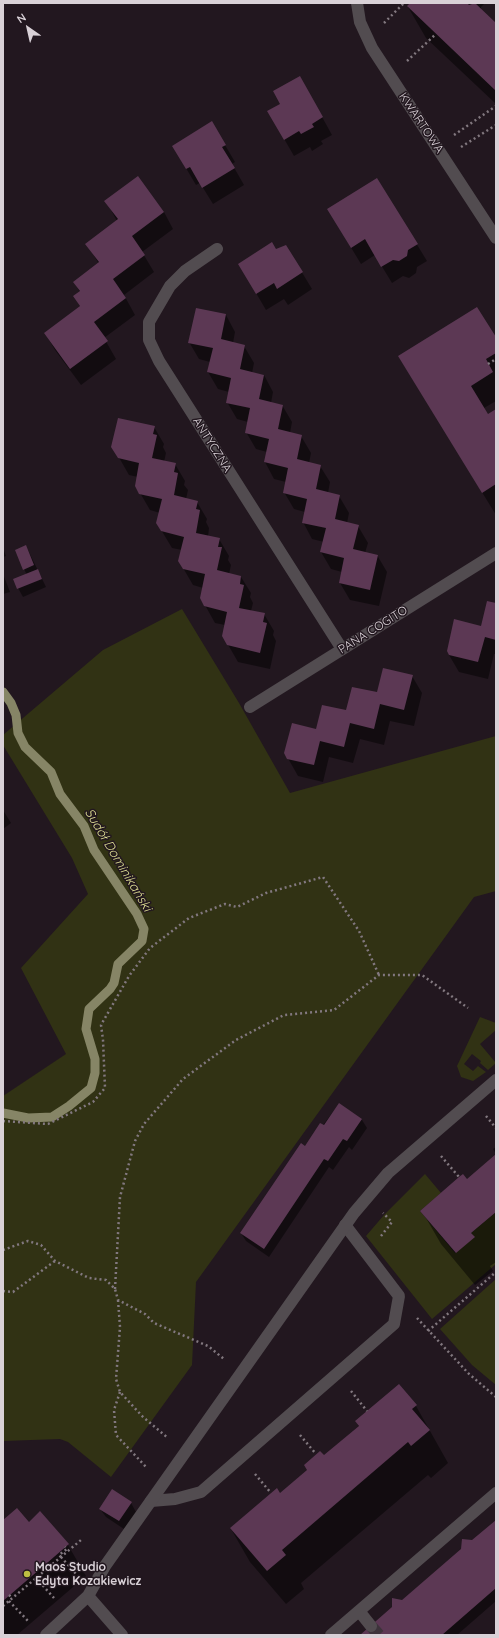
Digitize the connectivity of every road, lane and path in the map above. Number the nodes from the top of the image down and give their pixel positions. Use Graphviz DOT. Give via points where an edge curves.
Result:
graph roads {
  1 [pos="357,3"];
  2 [pos="404,3"];
  3 [pos="382,24"];
  4 [pos="436,34"];
  5 [pos="404,65"];
  6 [pos="496,106"];
  7 [pos="496,125"];
  8 [pos="452,137"];
  9 [pos="444,158"];
  10 [pos="496,238"];
  11 [pos="217,248"];
  12 [pos="496,359"];
  13 [pos="488,364"];
  14 [pos="496,553"];
  15 [pos="342,649"];
  16 [pos="250,707"];
  17 [pos="379,975"];
  18 [pos="468,1008"];
  19 [pos="496,1080"];
  20 [pos="486,1116"];
  21 [pos="3,1121"];
  22 [pos="496,1128"];
  23 [pos="440,1155"];
  24 [pos="459,1177"];
  25 [pos="380,1211"];
  26 [pos="344,1225"];
  27 [pos="385,1241"];
  28 [pos="3,1250"];
  29 [pos="55,1261"];
  30 [pos="496,1272"];
  31 [pos="115,1289"];
  32 [pos="3,1291"];
  33 [pos="399,1296"];
  34 [pos="118,1300"];
  35 [pos="428,1331"];
  36 [pos="241,1372"];
  37 [pos="349,1389"];
  38 [pos="120,1392"];
  39 [pos="496,1397"];
  40 [pos="367,1411"];
  41 [pos="298,1432"];
  42 [pos="185,1452"];
  43 [pos="316,1454"];
  44 [pos="253,1472"];
  45 [pos="162,1484"];
  46 [pos="271,1493"];
  47 [pos="496,1493"];
  48 [pos="151,1501"];
  49 [pos="81,1540"];
  50 [pos="65,1547"];
  51 [pos="61,1557"];
  52 [pos="67,1564"];
  53 [pos="36,1578"];
  54 [pos="42,1585"];
  55 [pos="9,1595"];
  56 [pos="88,1596"];
  57 [pos="12,1598"];
  58 [pos="9,1601"];
  59 [pos="3,1606"];
  60 [pos="16,1608"];
  61 [pos="359,1611"];
  62 [pos="371,1626"];
  63 [pos="46,1635"];
  64 [pos="122,1635"];
  65 [pos="331,1635"];
  1 -- 9 [label="street, KWARTOWA" via="360,22 372,48"];
  2 -- 3 [label="path"];
  4 -- 5 [label="path"];
  6 -- 8 [label="path"];
  7 -- 9 [label="path"];
  9 -- 10 [label="street, KWARTOWA"];
  11 -- 15 [label="street, ANTYCZNA" via="184,271 170,286 149,322 150,340 158,361"];
  12 -- 13 [label="path"];
  14 -- 15 [label="street, PANA COGITO"];
  15 -- 16 [label="street, PANA COGITO"];
  17 -- 18 [label="path" via="422,975"];
  17 -- 21 [label="path" via="359,931 323,877 266,893 237,907 225,904 189,918 150,948 129,976 101,1025 105,1088 93,1102 48,1124"];
  17 -- 31 [label="path" via="334,1010 284,1015 236,1040 183,1079 144,1124 135,1141 120,1197"];
  19 -- 26 [label="street" via="388,1174"];
  20 -- 22 [label="path"];
  23 -- 24 [label="path"];
  25 -- 27 [label="path" via="392,1222 380,1236"];
  26 -- 33 [label="street"];
  26 -- 36 [label="street"];
  28 -- 29 [label="path" via="28,1241 41,1245"];
  29 -- 31 [label="path" via="89,1278 106,1280"];
  29 -- 32 [label="path" via="13,1292"];
  30 -- 35 [label="path"];
  31 -- 34 [label="path"];
  33 -- 35 [label="path"];
  33 -- 48 [label="street" via="394,1324 201,1492 175,1499"];
  34 -- 36 [label="path" via="145,1314 154,1323 208,1346"];
  34 -- 38 [label="path" via="120,1327 116,1379"];
  35 -- 39 [label="path" via="469,1374"];
  36 -- 42 [label="street"];
  37 -- 40 [label="path"];
  38 -- 42 [label="path" via="143,1417"];
  38 -- 45 [label="path" via="114,1410 116,1435"];
  41 -- 43 [label="path"];
  42 -- 45 [label="street"];
  44 -- 46 [label="path"];
  45 -- 48 [label="street"];
  47 -- 61 [label="street"];
  48 -- 56 [label="street" via="105,1566"];
  49 -- 51 [label="path"];
  50 -- 51 [label="path" via="67,1549"];
  51 -- 52 [label="path"];
  51 -- 53 [label="path"];
  53 -- 54 [label="path"];
  53 -- 57 [label="path"];
  55 -- 57 [label="path"];
  56 -- 63 [label="street"];
  56 -- 64 [label="street"];
  57 -- 58 [label="path"];
  58 -- 59 [label="path"];
  58 -- 60 [label="path"];
  61 -- 62 [label="street"];
  61 -- 65 [label="street"];
}
